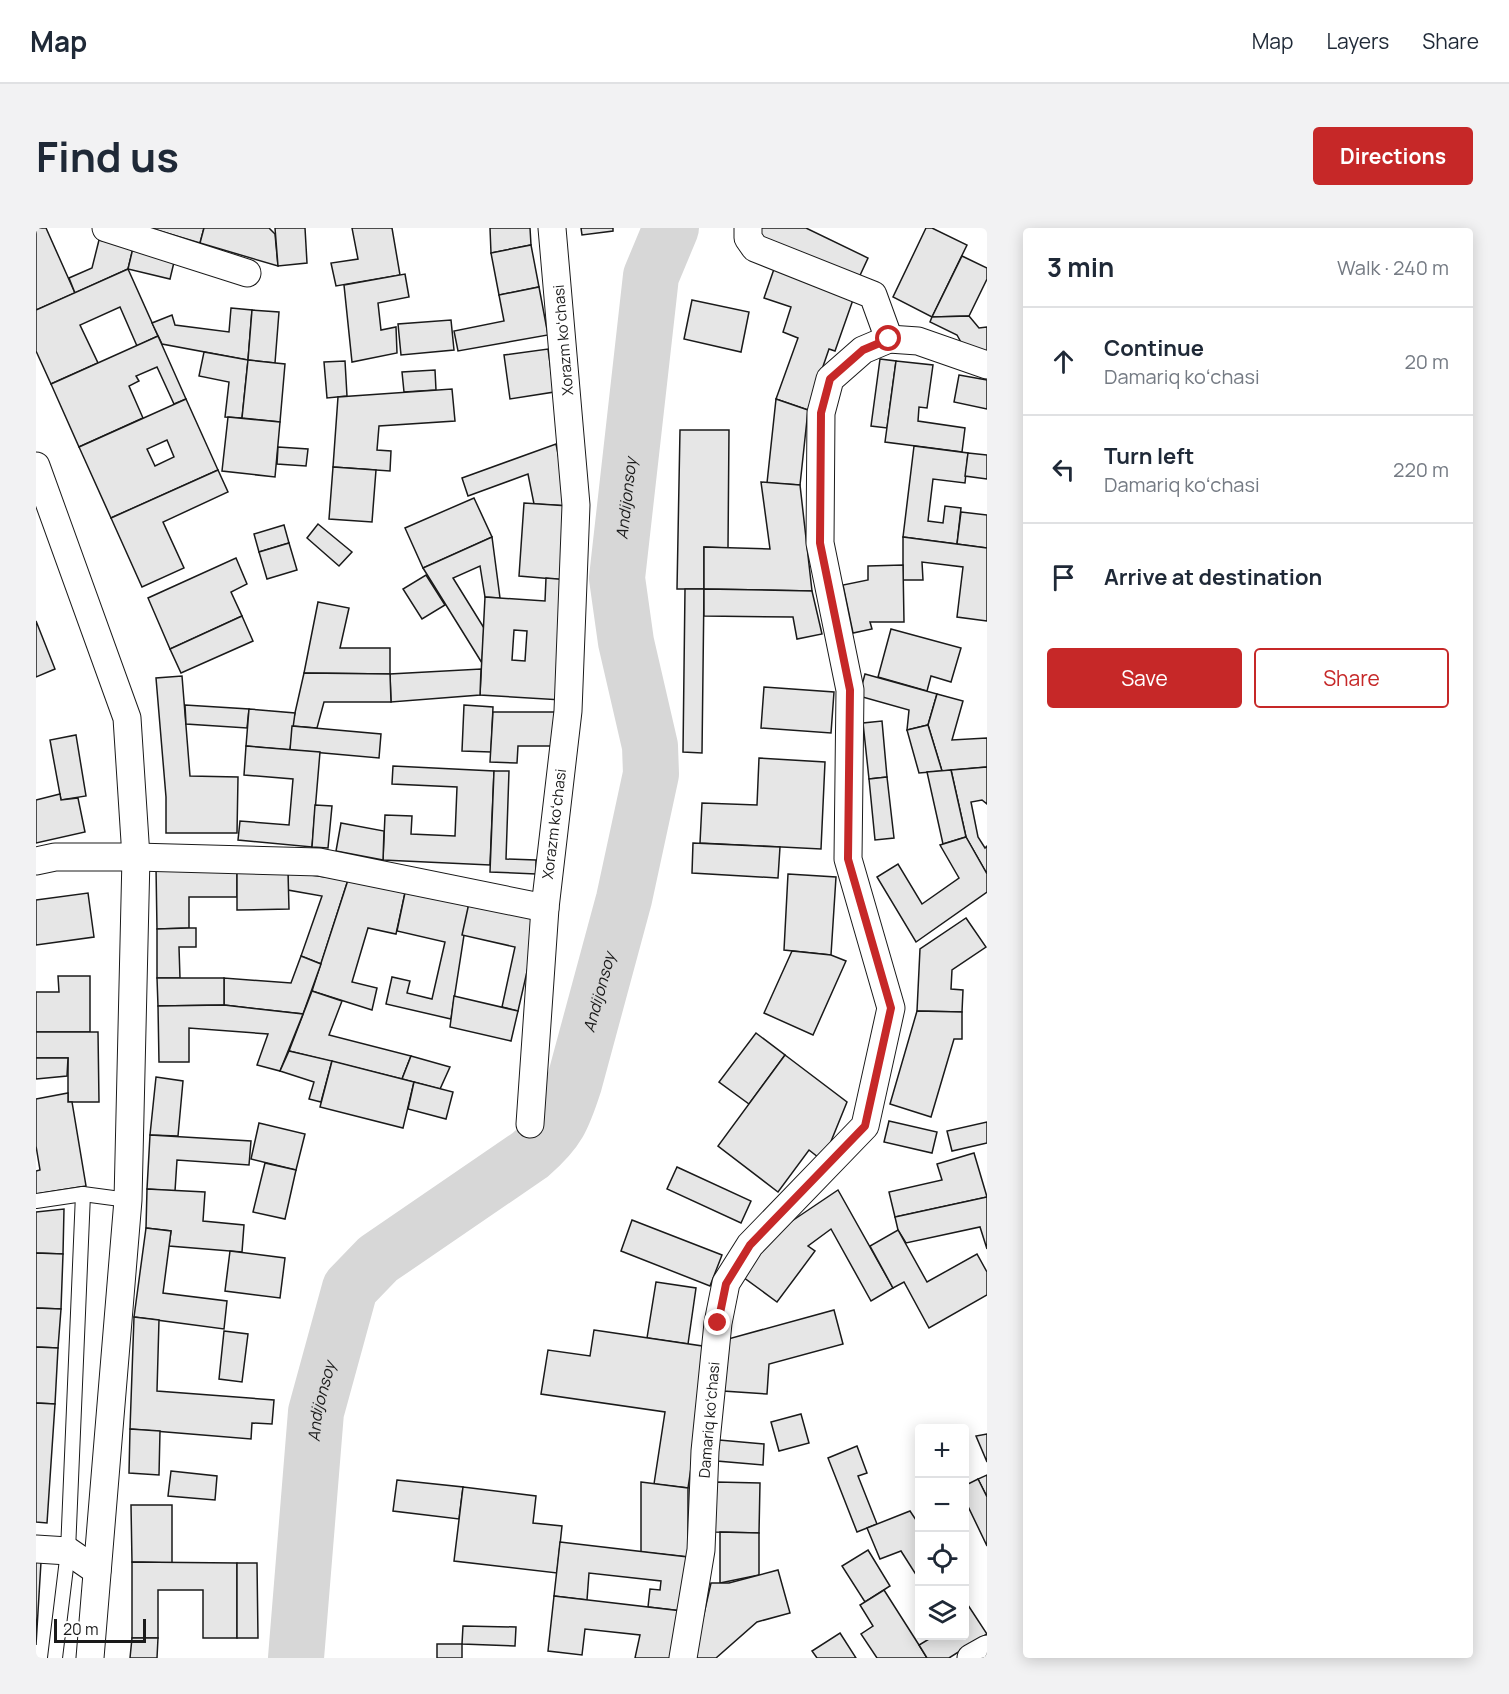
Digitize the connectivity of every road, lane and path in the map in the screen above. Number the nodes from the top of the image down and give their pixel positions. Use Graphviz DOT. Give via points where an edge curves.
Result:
graph roads {
  1 [pos="106,228"];
  2 [pos="552,228"];
  3 [pos="748,228"];
  4 [pos="247,273"];
  5 [pos="889,339"];
  6 [pos="987,366"];
  7 [pos="36,466"];
  8 [pos="136,857"];
  9 [pos="36,861"];
  10 [pos="545,908"];
  11 [pos="530,1124"];
  12 [pos="83,1194"];
  13 [pos="128,1200"];
  14 [pos="36,1201"];
  15 [pos="36,1549"];
  16 [pos="68,1551"];
  17 [pos="96,1571"];
  18 [pos="987,1649"];
  19 [pos="56,1658"];
  20 [pos="90,1658"];
  21 [pos="683,1658"];
  22 [pos="971,1658"];
  1 -- 4 [label="street"];
  2 -- 10 [label="street, Xorazm koʻchasi" via="576,505 568,711"];
  3 -- 5 [label="street" via="748,238 755,248 873,295"];
  5 -- 6 [label="street, Damariq koʻchasi" via="918,341"];
  5 -- 21 [label="street, Damariq koʻchasi" via="863,350 830,379 821,413 820,543 850,690 848,859 891,1008 865,1126 750,1245 726,1284 706,1439 701,1550"];
  7 -- 8 [label="street" via="127,718"];
  8 -- 9 [label="street" via="55,857"];
  8 -- 10 [label="street" via="319,862"];
  8 -- 13 [label="street"];
  10 -- 11 [label="street, Xorazm koʻchasi"];
  12 -- 13 [label="lane"];
  12 -- 14 [label="lane"];
  12 -- 16 [label="lane"];
  13 -- 17 [label="street"];
  15 -- 16 [label="street"];
  16 -- 17 [label="street"];
  16 -- 19 [label="lane"];
  17 -- 20 [label="street"];
  18 -- 22 [label="street"];
}
